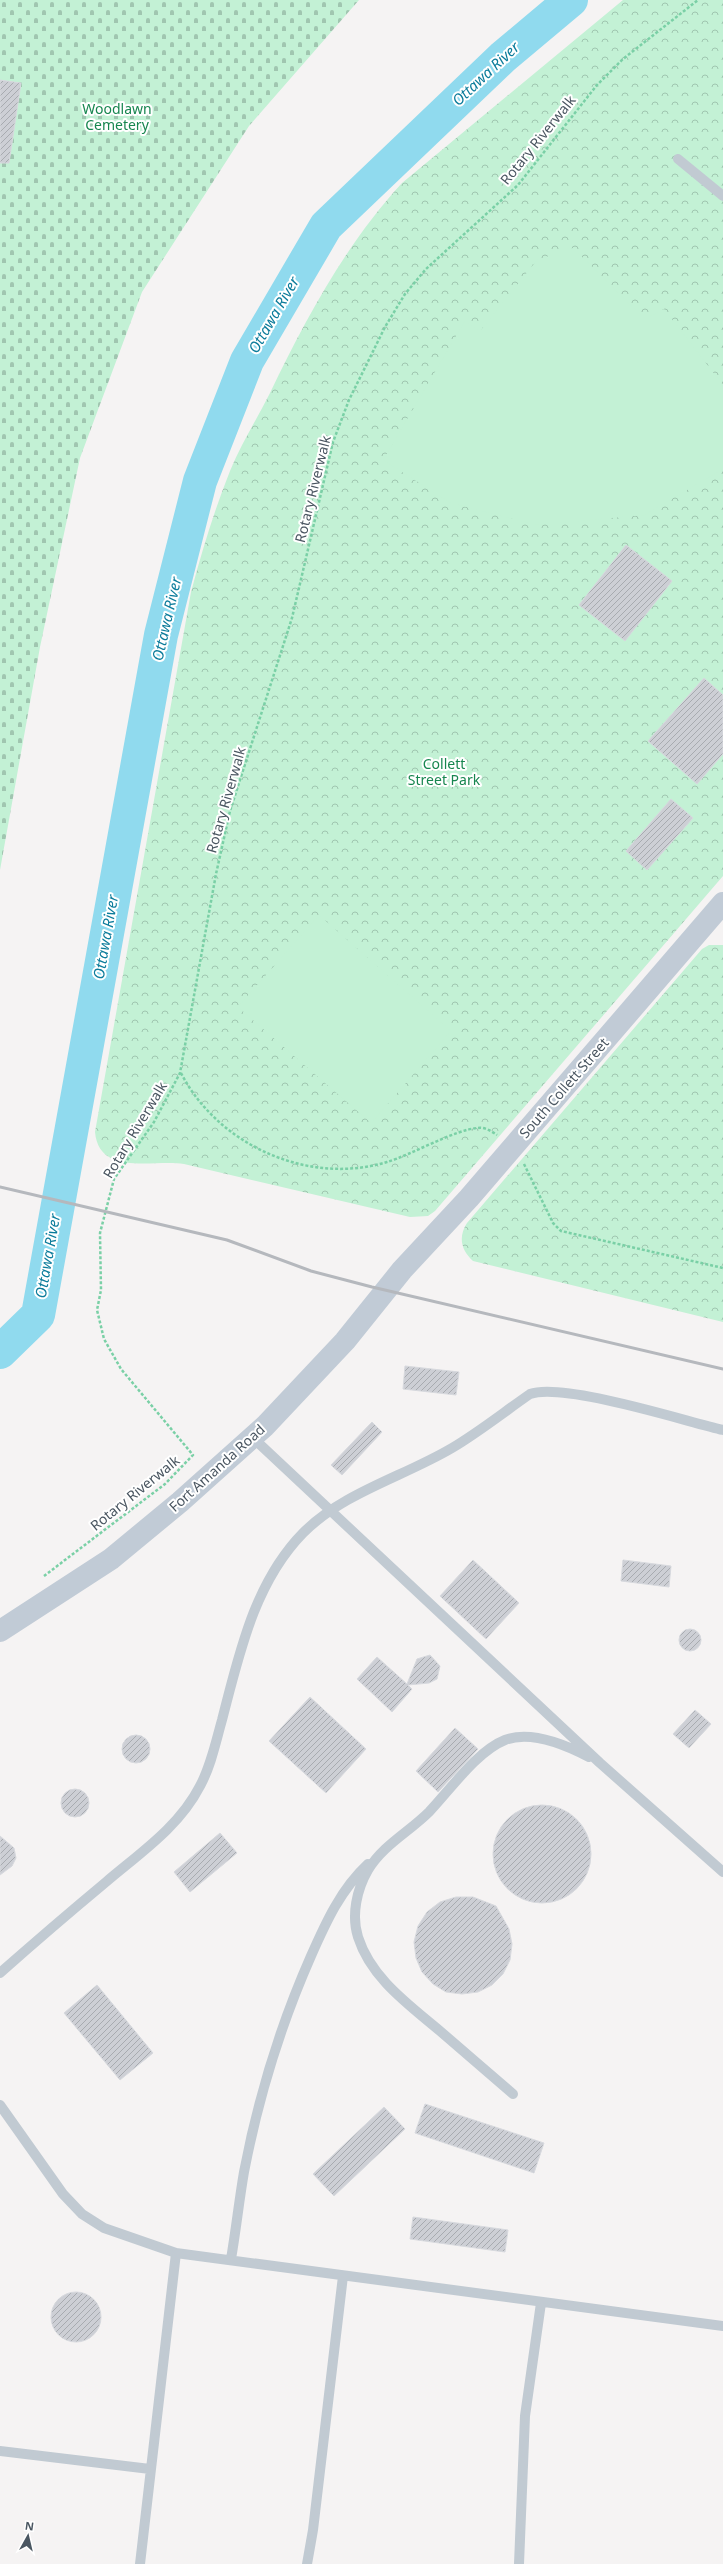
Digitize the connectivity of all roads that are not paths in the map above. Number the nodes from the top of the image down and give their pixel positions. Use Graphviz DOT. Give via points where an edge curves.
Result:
graph roads {
  1 [pos="678,159"];
  2 [pos="723,196"];
  3 [pos="723,904"];
  4 [pos="402,1270"];
  5 [pos="723,1430"];
  6 [pos="252,1438"];
  7 [pos="329,1511"];
  8 [pos="0,1631"];
  9 [pos="600,1763"];
  10 [pos="379,1855"];
  11 [pos="723,1872"];
  12 [pos="0,1973"];
  13 [pos="513,2094"];
  14 [pos="0,2105"];
  15 [pos="176,2253"];
  16 [pos="232,2259"];
  17 [pos="343,2276"];
  18 [pos="541,2303"];
  19 [pos="723,2326"];
  20 [pos="0,2451"];
  21 [pos="150,2469"];
  22 [pos="140,2564"];
  23 [pos="307,2564"];
  24 [pos="519,2564"];
  1 -- 2 [label="lane"];
  3 -- 4 [label="street, South Collett Street"];
  4 -- 6 [label="street, Fort Amanda Road" via="345,1341"];
  5 -- 7 [label="lane" via="582,1395 540,1391 509,1408 453,1447"];
  6 -- 7 [label="lane"];
  6 -- 8 [label="street, Fort Amanda Road" via="111,1559"];
  7 -- 9 [label="lane"];
  7 -- 12 [label="lane" via="302,1534 271,1576 258,1603 240,1654 201,1785 177,1822"];
  9 -- 10 [label="lane" via="564,1746 542,1740 517,1737 506,1740 487,1752 428,1813"];
  9 -- 11 [label="lane"];
  10 -- 13 [label="lane" via="364,1879 356,1905 358,1935 364,1953 377,1974 396,1994"];
  10 -- 16 [label="lane" via="359,1873 342,1894 324,1925 300,1982 258,2111 244,2172"];
  14 -- 15 [label="lane" via="63,2194 82,2214 104,2228"];
  15 -- 16 [label="lane"];
  15 -- 21 [label="lane"];
  16 -- 17 [label="lane"];
  17 -- 18 [label="lane"];
  17 -- 23 [label="lane"];
  18 -- 19 [label="lane"];
  18 -- 24 [label="lane" via="525,2416"];
  20 -- 21 [label="lane"];
  21 -- 22 [label="lane"];
}
